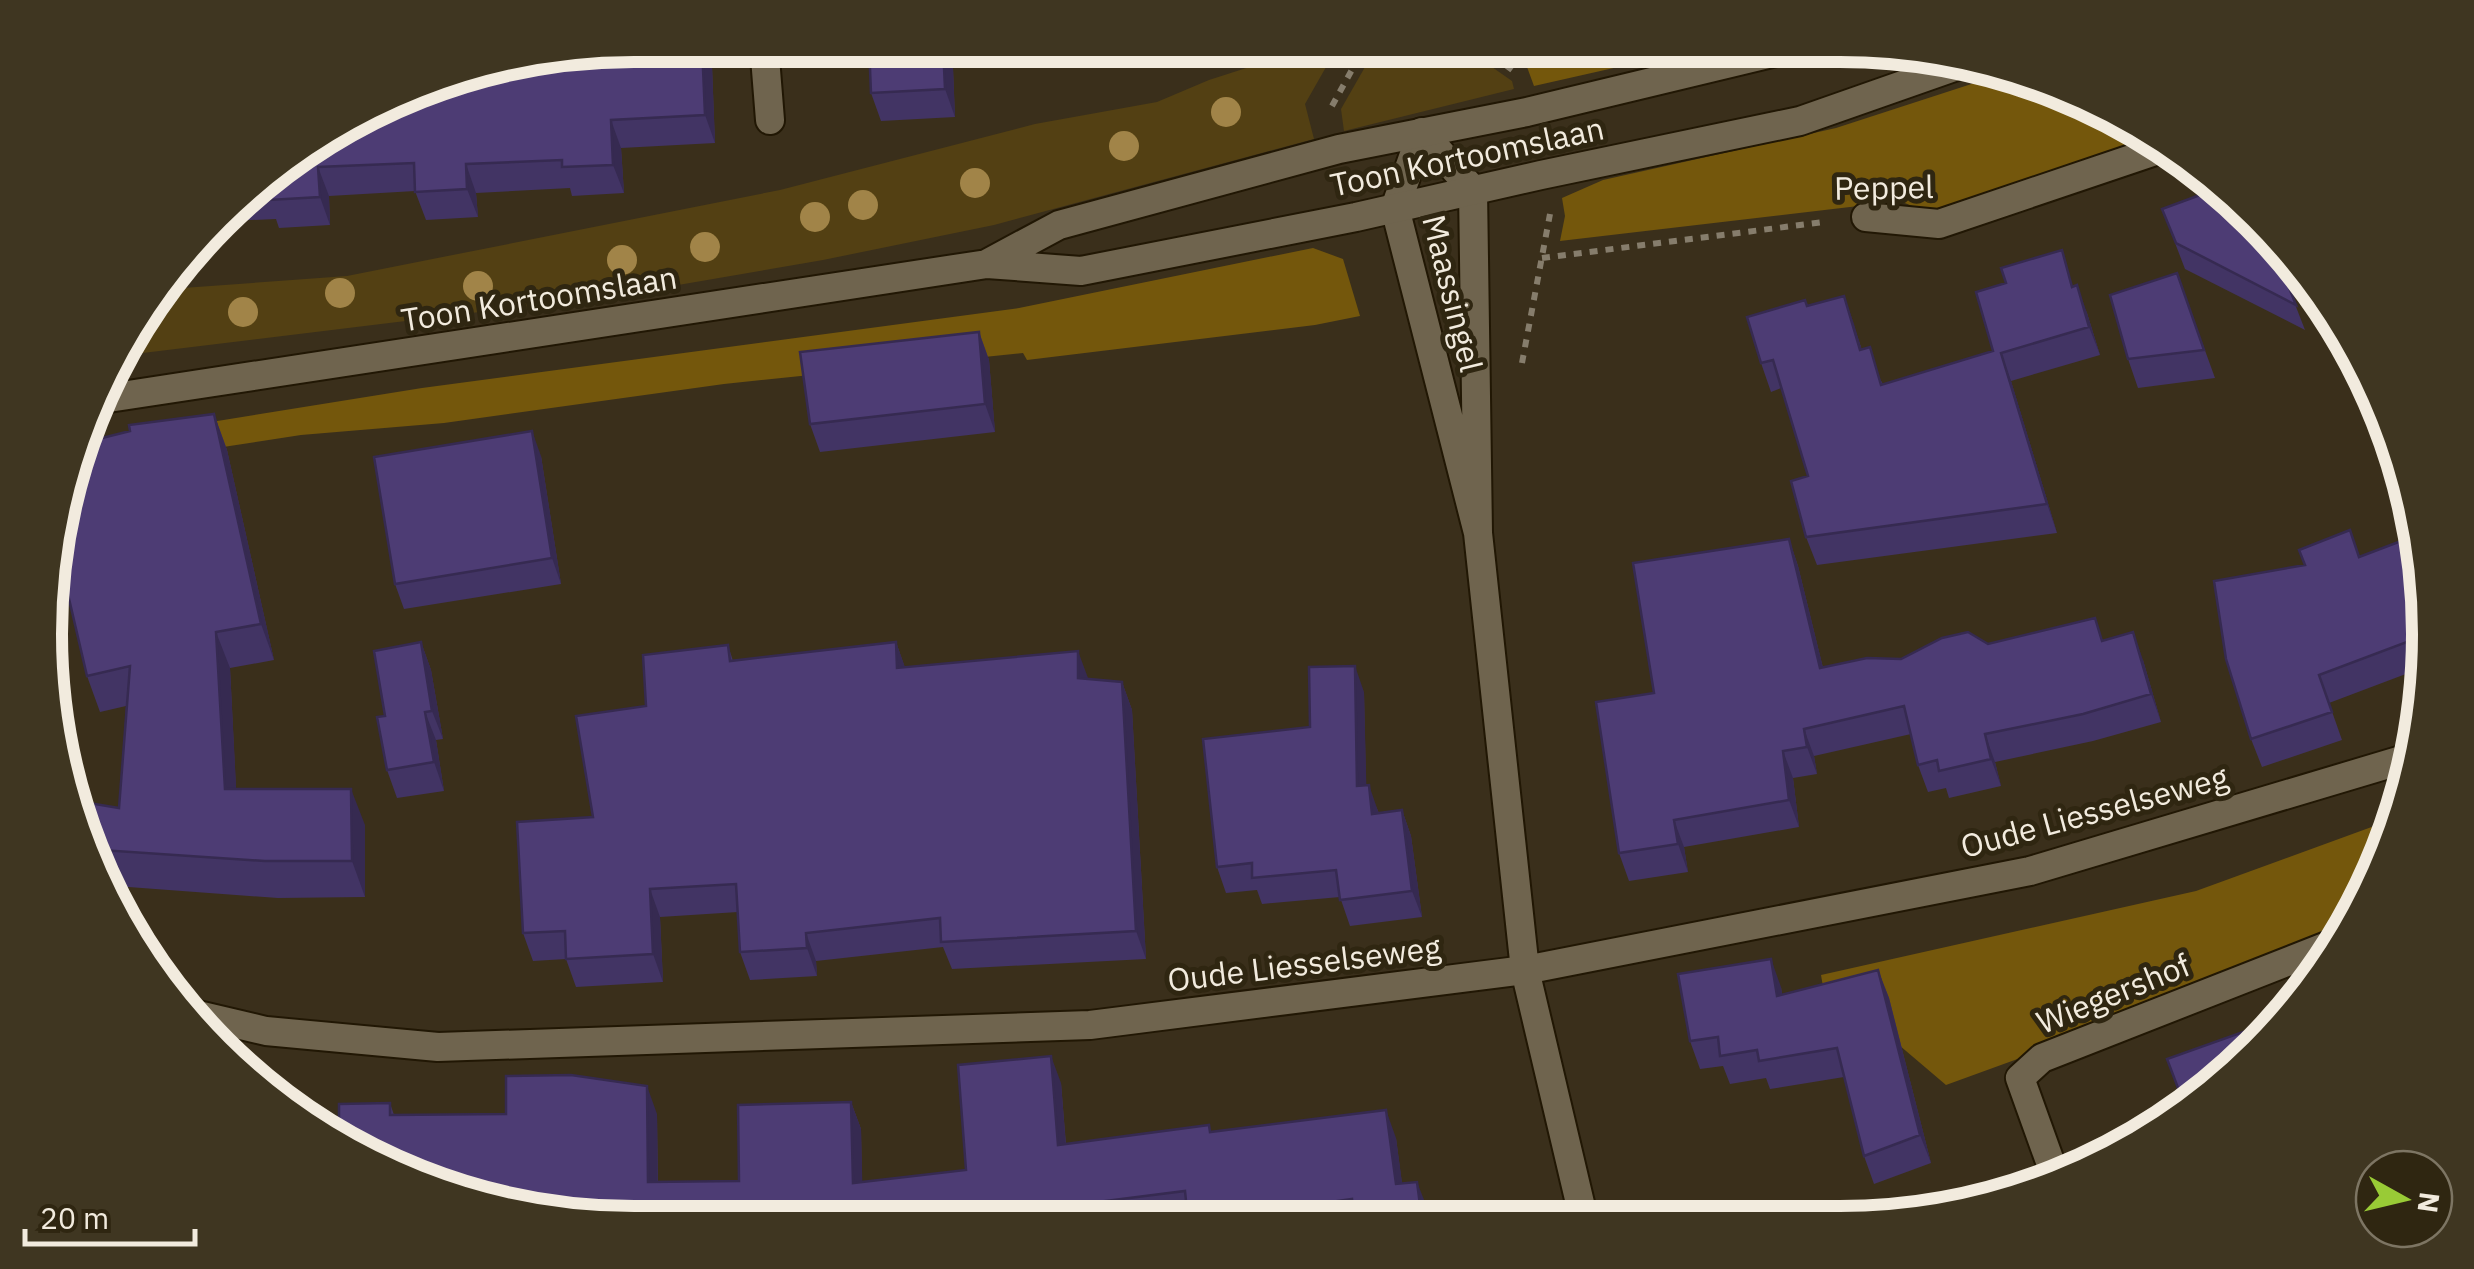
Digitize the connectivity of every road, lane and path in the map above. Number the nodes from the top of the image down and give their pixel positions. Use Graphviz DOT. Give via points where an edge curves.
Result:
graph roads {
  1 [pos="765,62"];
  2 [pos="1356,62"];
  3 [pos="1735,62"];
  4 [pos="1941,71"];
  5 [pos="770,120"];
  6 [pos="1422,132"];
  7 [pos="1340,149"];
  8 [pos="2148,153"];
  9 [pos="1473,190"];
  10 [pos="1395,208"];
  11 [pos="1866,217"];
  12 [pos="1542,258"];
  13 [pos="986,264"];
  14 [pos="115,396"];
  15 [pos="1478,532"];
  16 [pos="2397,761"];
  17 [pos="2316,950"];
  18 [pos="1525,970"];
  19 [pos="210,1018"];
  20 [pos="2051,1166"];
  21 [pos="1581,1206"];
  1 -- 5 [label="street"];
  2 -- 7 [label="path" via="1331,108"];
  3 -- 6 [label="street, Toon Kortoomslaan"];
  4 -- 9 [label="street, Toon Kortoomslaan" via="1800,121"];
  6 -- 7 [label="street, Toon Kortoomslaan"];
  6 -- 9 [label="street, Maassingel"];
  6 -- 10 [label="street, Maassingel"];
  7 -- 13 [label="street, Toon Kortoomslaan" via="1059,225"];
  8 -- 11 [label="street, Peppel" via="1939,224"];
  9 -- 10 [label="street, Toon Kortoomslaan"];
  9 -- 15 [label="street, Maassingel"];
  10 -- 13 [label="street, Toon Kortoomslaan" via="1081,271"];
  10 -- 15 [label="street, Maassingel"];
  11 -- 12 [label="path, Peppel"];
  13 -- 14 [label="street, Toon Kortoomslaan"];
  15 -- 18 [label="street, Maassingel"];
  16 -- 18 [label="street, Oude Liesselseweg" via="2030,871"];
  17 -- 20 [label="street, Wiegershof" via="2042,1058 2020,1078"];
  18 -- 19 [label="street, Oude Liesselseweg" via="1090,1026 418,1045 266,1032"];
  18 -- 21 [label="street, Maassingel"];
}
